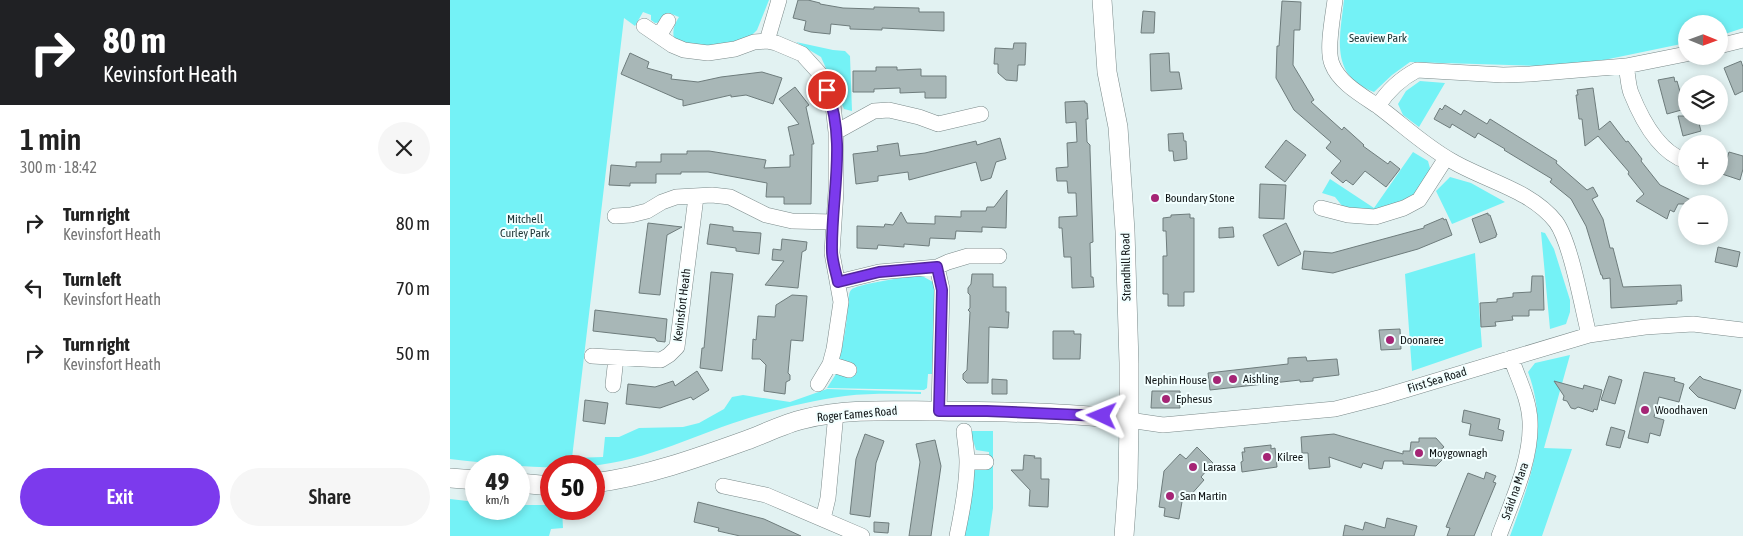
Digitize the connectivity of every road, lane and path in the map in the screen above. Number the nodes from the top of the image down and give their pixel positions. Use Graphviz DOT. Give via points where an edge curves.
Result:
graph roads {
  1 [pos="779,0"];
  2 [pos="1102,0"];
  3 [pos="1335,0"];
  4 [pos="668,21"];
  5 [pos="644,26"];
  6 [pos="659,36"];
  7 [pos="1743,40"];
  8 [pos="767,41"];
  9 [pos="1728,44"];
  10 [pos="1678,56"];
  11 [pos="1626,66"];
  12 [pos="1378,106"];
  13 [pos="981,114"];
  14 [pos="836,132"];
  15 [pos="1446,158"];
  16 [pos="1678,158"];
  17 [pos="696,197"];
  18 [pos="1321,208"];
  19 [pos="615,216"];
  20 [pos="834,222"];
  21 [pos="999,256"];
  22 [pos="937,267"];
  23 [pos="838,282"];
  24 [pos="1743,330"];
  25 [pos="1589,335"];
  26 [pos="592,356"];
  27 [pos="616,358"];
  28 [pos="1511,358"];
  29 [pos="830,364"];
  30 [pos="849,370"];
  31 [pos="818,384"];
  32 [pos="613,385"];
  33 [pos="939,411"];
  34 [pos="836,413"];
  35 [pos="1129,420"];
  36 [pos="964,431"];
  37 [pos="967,462"];
  38 [pos="986,462"];
  39 [pos="450,478"];
  40 [pos="465,479"];
  41 [pos="605,481"];
  42 [pos="723,486"];
  43 [pos="824,519"];
  44 [pos="862,536"];
  45 [pos="957,536"];
  46 [pos="1124,536"];
  47 [pos="1499,536"];
  1 -- 8 [label="street"];
  2 -- 35 [label="main road, Strandhill Road" via="1107,72 1118,128 1122,177"];
  3 -- 12 [label="street" via="1330,38 1331,62 1335,71 1360,96"];
  4 -- 6 [label="street"];
  5 -- 6 [label="street"];
  6 -- 8 [label="street" via="684,50 708,53"];
  7 -- 9 [label="street"];
  8 -- 14 [label="street" via="802,54 821,75 833,105"];
  10 -- 11 [label="street"];
  11 -- 12 [label="street" via="1503,75 1417,70 1404,76"];
  11 -- 16 [label="street" via="1631,92 1648,127"];
  12 -- 15 [label="street"];
  13 -- 14 [label="street" via="938,124 889,110 874,111"];
  14 -- 20 [label="street"];
  15 -- 18 [label="street" via="1420,200 1404,208 1375,217"];
  15 -- 25 [label="street" via="1524,196 1556,222 1562,231"];
  17 -- 19 [label="street" via="676,197 648,211"];
  17 -- 20 [label="street" via="730,197 766,215 792,221"];
  17 -- 27 [label="street, Kevinsfort Heath" via="677,347 661,360"];
  20 -- 23 [label="street" via="832,253"];
  21 -- 22 [label="street" via="968,256"];
  22 -- 23 [label="street" via="879,272"];
  22 -- 33 [label="street" via="942,290"];
  23 -- 29 [label="street" via="841,302"];
  24 -- 25 [label="street, First Sea Road" via="1693,324"];
  25 -- 28 [label="street, First Sea Road"];
  26 -- 27 [label="street, Kevinsfort Heath"];
  27 -- 32 [label="street"];
  28 -- 35 [label="street, First Sea Road" via="1335,409 1163,425"];
  28 -- 47 [label="street, Sráid na Mara" via="1530,421 1527,458"];
  29 -- 30 [label="street"];
  29 -- 31 [label="street"];
  33 -- 34 [label="main road, Roger Eames Road"];
  33 -- 35 [label="main road, Roger Eames Road" via="1102,416"];
  34 -- 41 [label="main road, Roger Eames Road" via="802,419 700,457"];
  34 -- 43 [label="street"];
  35 -- 46 [label="main road, Strandhill Road"];
  36 -- 37 [label="street"];
  37 -- 38 [label="street"];
  37 -- 45 [label="street"];
  39 -- 40 [label="main road"];
  42 -- 43 [label="street" via="766,495"];
  43 -- 44 [label="street"];
}
